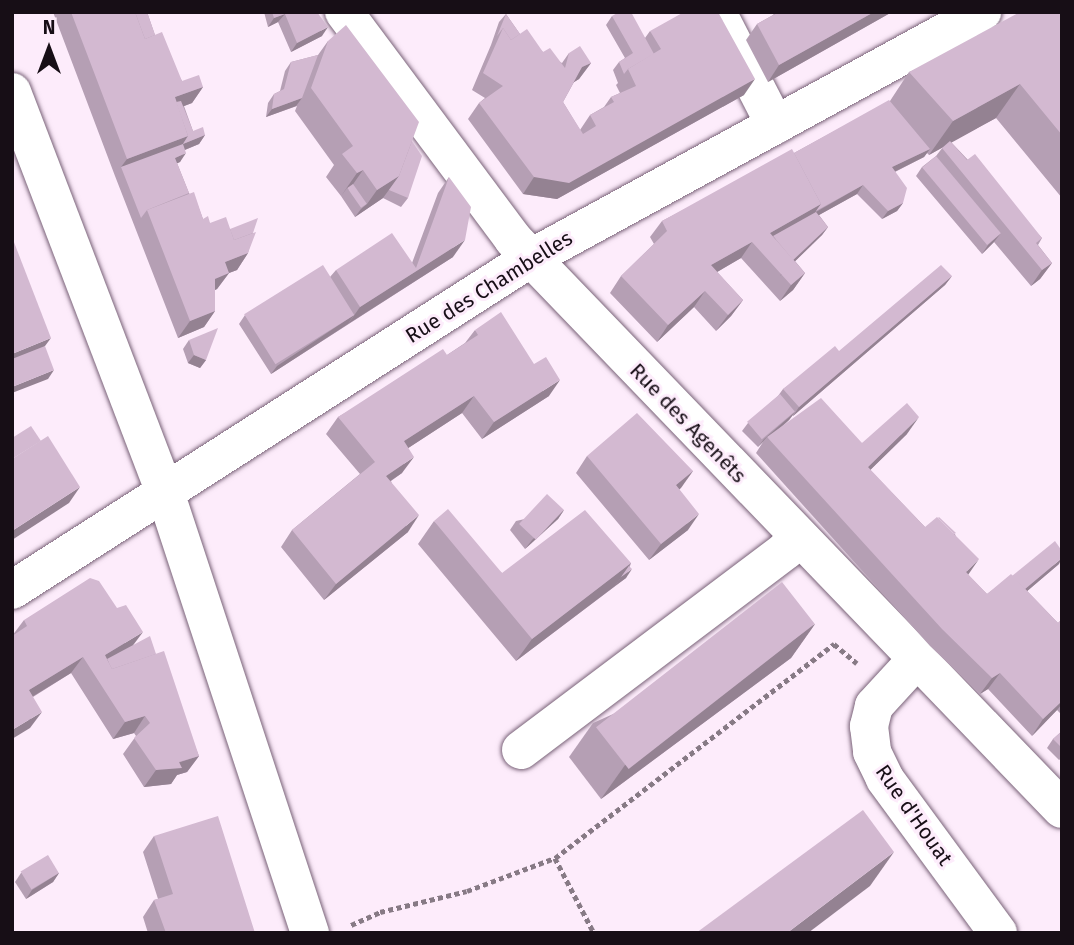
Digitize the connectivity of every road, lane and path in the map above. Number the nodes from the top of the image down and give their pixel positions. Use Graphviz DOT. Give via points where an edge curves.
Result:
graph roads {
  1 [pos="344,12"];
  2 [pos="717,12"];
  3 [pos="982,12"];
  4 [pos="12,92"];
  5 [pos="775,125"];
  6 [pos="531,258"];
  7 [pos="165,492"];
  8 [pos="797,536"];
  9 [pos="12,590"];
  10 [pos="917,659"];
  11 [pos="887,688"];
  12 [pos="521,750"];
  13 [pos="1062,810"];
  14 [pos="555,859"];
  15 [pos="328,930"];
  16 [pos="594,933"];
  17 [pos="998,933"];
  1 -- 6 [label="street, Rue des Agenêts"];
  2 -- 5 [label="street"];
  3 -- 5 [label="street, Rue des Chambelles"];
  4 -- 7 [label="street"];
  5 -- 6 [label="street, Rue des Chambelles"];
  6 -- 7 [label="street, Rue des Chambelles"];
  6 -- 8 [label="street, Rue des Agenêts"];
  7 -- 9 [label="street, Rue des Chambelles"];
  7 -- 15 [label="street"];
  8 -- 10 [label="street, Rue des Agenêts"];
  8 -- 12 [label="street" via="786,550"];
  10 -- 11 [label="street, Rue d'Houat"];
  10 -- 13 [label="street, Rue des Agenêts"];
  11 -- 14 [label="path" via="834,644"];
  11 -- 17 [label="street, Rue d'Houat" via="874,706 869,726 872,752 885,779"];
  14 -- 15 [label="path" via="467,891"];
  14 -- 16 [label="path"];
}
